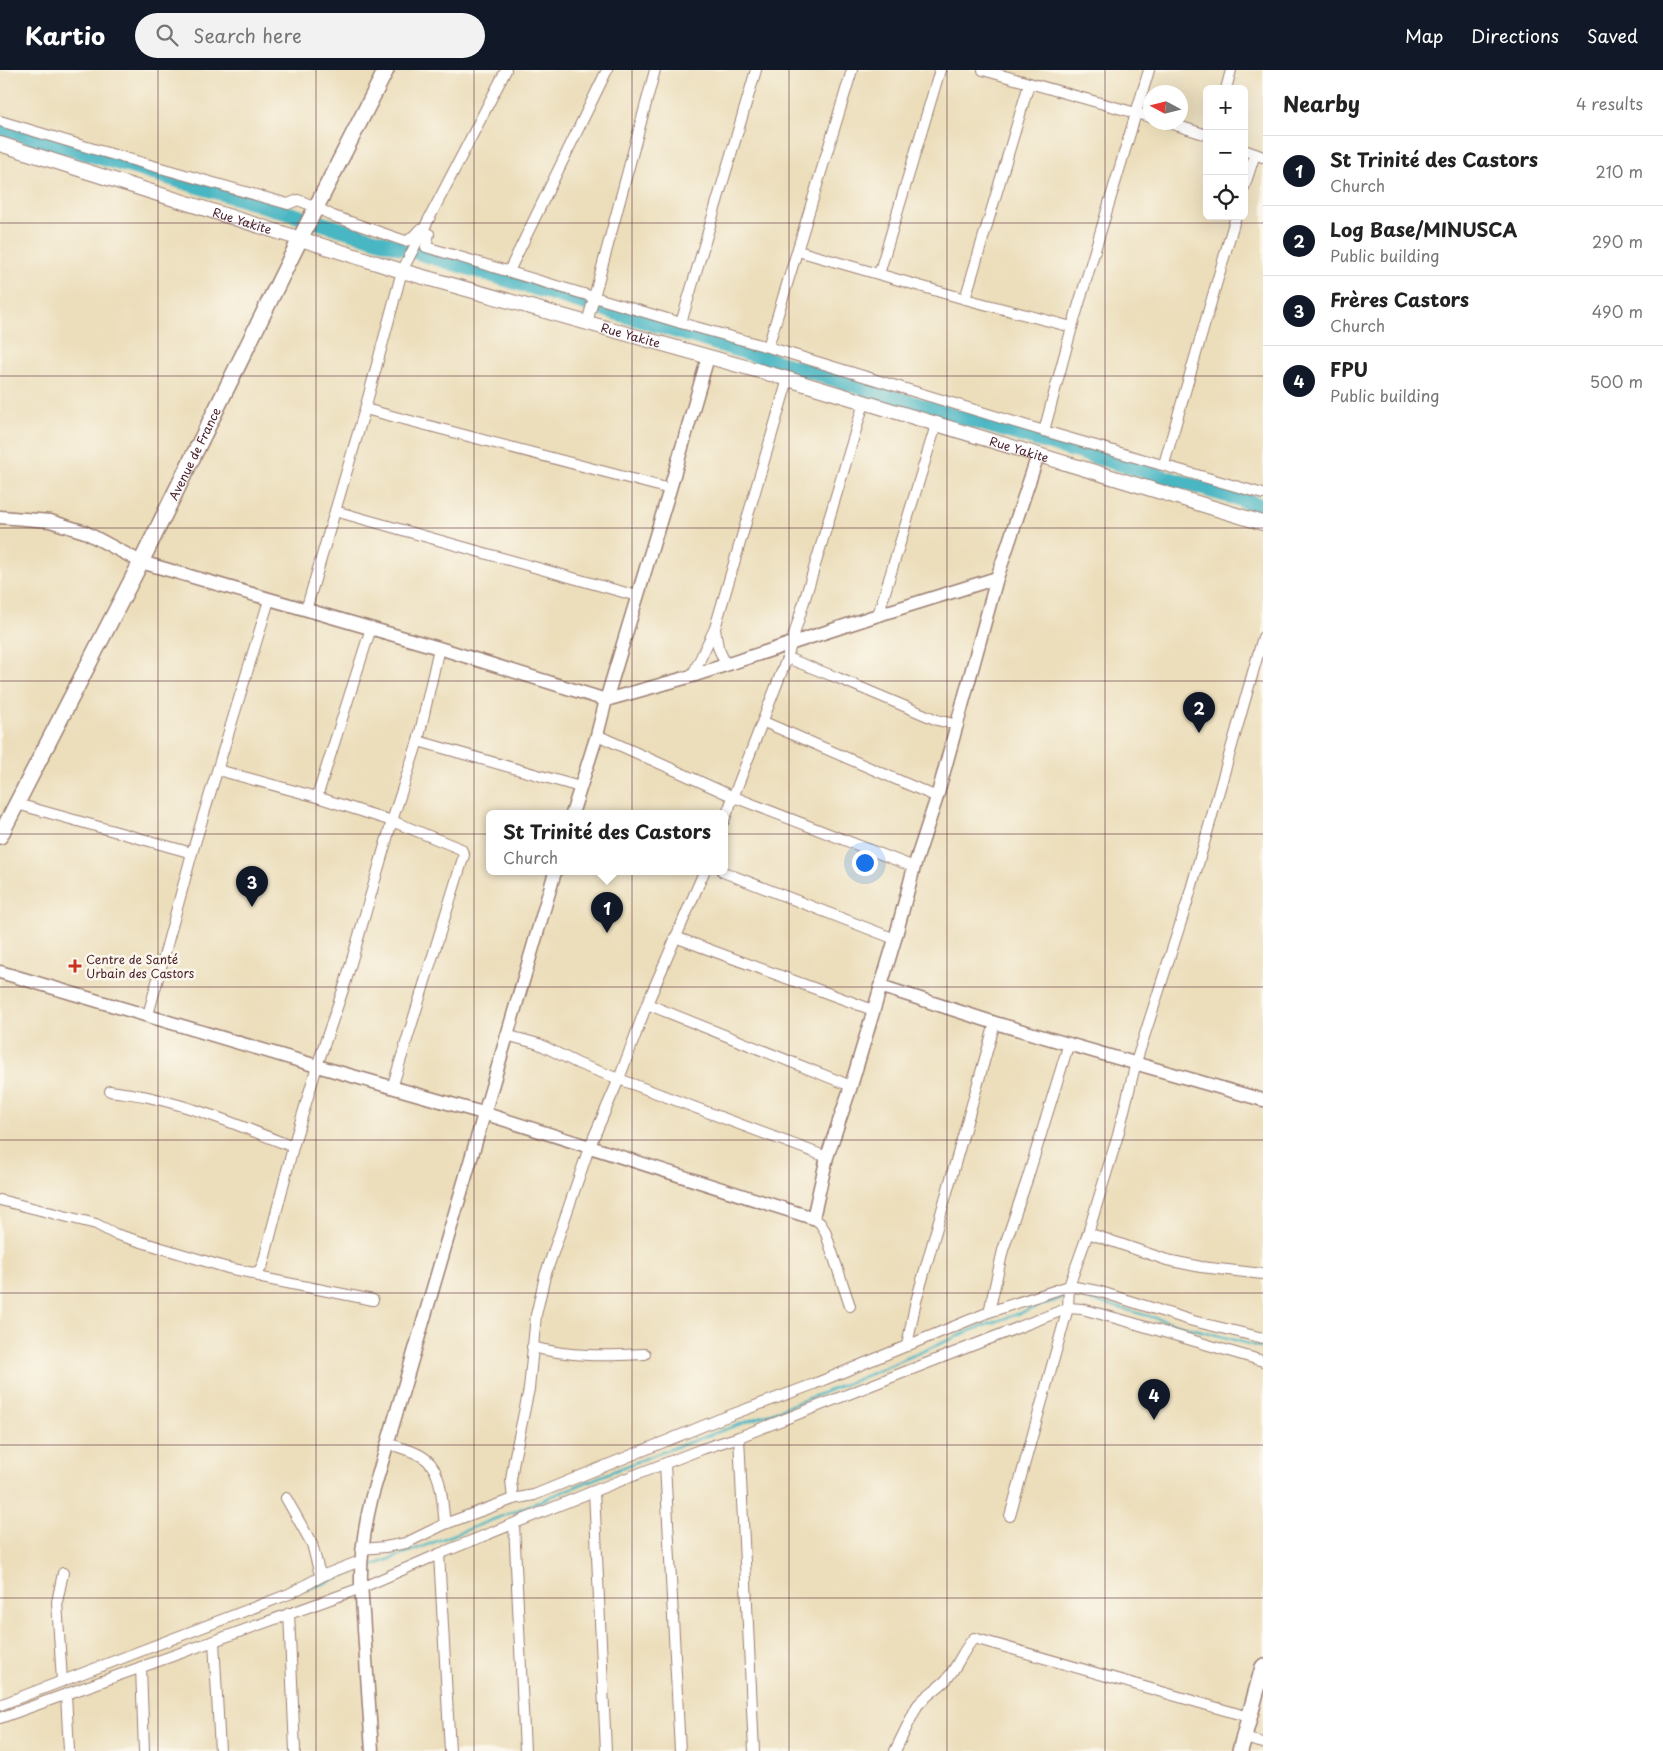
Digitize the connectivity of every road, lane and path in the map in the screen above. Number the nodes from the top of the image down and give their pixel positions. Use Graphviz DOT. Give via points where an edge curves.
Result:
graph roads {
  1 [pos="386,70"];
  2 [pos="506,70"];
  3 [pos="607,70"];
  4 [pos="655,70"];
  5 [pos="756,70"];
  6 [pos="852,70"];
  7 [pos="940,70"];
  8 [pos="983,70"];
  9 [pos="1149,70"];
  10 [pos="1231,70"];
  11 [pos="1029,84"];
  12 [pos="1227,85"];
  13 [pos="1136,113"];
  14 [pos="1143,115"];
  15 [pos="0,121"];
  16 [pos="1188,129"];
  17 [pos="1203,134"];
  18 [pos="0,144"];
  19 [pos="1259,155"];
  20 [pos="1248,179"];
  21 [pos="315,209"];
  22 [pos="1235,220"];
  23 [pos="424,231"];
  24 [pos="303,234"];
  25 [pos="798,250"];
  26 [pos="403,269"];
  27 [pos="509,271"];
  28 [pos="879,274"];
  29 [pos="594,298"];
  30 [pos="965,299"];
  31 [pos="587,323"];
  32 [pos="681,323"];
  33 [pos="1072,327"];
  34 [pos="768,347"];
  35 [pos="708,357"];
  36 [pos="788,380"];
  37 [pos="864,402"];
  38 [pos="365,408"];
  39 [pos="936,425"];
  40 [pos="1044,431"];
  41 [pos="1038,455"];
  42 [pos="1164,464"];
  43 [pos="670,489"];
  44 [pos="1263,494"];
  45 [pos="335,510"];
  46 [pos="0,517"];
  47 [pos="1263,523"];
  48 [pos="141,562"];
  49 [pos="997,578"];
  50 [pos="637,596"];
  51 [pos="269,600"];
  52 [pos="306,610"];
  53 [pos="878,615"];
  54 [pos="371,628"];
  55 [pos="714,628"];
  56 [pos="1263,637"];
  57 [pos="792,644"];
  58 [pos="439,648"];
  59 [pos="788,658"];
  60 [pos="726,665"];
  61 [pos="692,676"];
  62 [pos="606,700"];
  63 [pos="764,722"];
  64 [pos="958,726"];
  65 [pos="597,735"];
  66 [pos="418,742"];
  67 [pos="218,770"];
  68 [pos="580,787"];
  69 [pos="734,796"];
  70 [pos="317,797"];
  71 [pos="937,797"];
  72 [pos="17,804"];
  73 [pos="576,810"];
  74 [pos="728,811"];
  75 [pos="392,822"];
  76 [pos="0,836"];
  77 [pos="192,853"];
  78 [pos="914,867"];
  79 [pos="728,874"];
  80 [pos="554,875"];
  81 [pos="703,875"];
  82 [pos="675,937"];
  83 [pos="895,940"];
  84 [pos="0,972"];
  85 [pos="880,986"];
  86 [pos="647,1004"];
  87 [pos="873,1010"];
  88 [pos="148,1015"];
  89 [pos="995,1022"];
  90 [pos="506,1035"];
  91 [pos="1069,1044"];
  92 [pos="1136,1062"];
  93 [pos="317,1066"];
  94 [pos="619,1079"];
  95 [pos="851,1086"];
  96 [pos="392,1088"];
  97 [pos="110,1091"];
  98 [pos="1263,1100"];
  99 [pos="483,1114"];
  100 [pos="293,1147"];
  101 [pos="590,1148"];
  102 [pos="827,1157"];
  103 [pos="0,1200"];
  104 [pos="813,1218"];
  105 [pos="1088,1234"];
  106 [pos="253,1273"];
  107 [pos="1263,1274"];
  108 [pos="1069,1286"];
  109 [pos="373,1300"];
  110 [pos="850,1306"];
  111 [pos="1068,1308"];
  112 [pos="989,1312"];
  113 [pos="1263,1338"];
  114 [pos="906,1346"];
  115 [pos="532,1347"];
  116 [pos="645,1354"];
  117 [pos="1263,1361"];
  118 [pos="739,1438"];
  119 [pos="387,1443"];
  120 [pos="665,1464"];
  121 [pos="594,1491"];
  122 [pos="286,1498"];
  123 [pos="513,1499"];
  124 [pos="1010,1516"];
  125 [pos="445,1524"];
  126 [pos="514,1524"];
  127 [pos="439,1554"];
  128 [pos="361,1555"];
  129 [pos="63,1574"];
  130 [pos="324,1575"];
  131 [pos="361,1585"];
  132 [pos="289,1613"];
  133 [pos="214,1641"];
  134 [pos="141,1667"];
  135 [pos="1263,1667"];
  136 [pos="62,1682"];
  137 [pos="66,1694"];
  138 [pos="0,1705"];
  139 [pos="1249,1717"];
  140 [pos="0,1718"];
  141 [pos="1263,1743"];
  142 [pos="1242,1745"];
  143 [pos="69,1751"];
  144 [pos="144,1751"];
  145 [pos="220,1751"];
  146 [pos="296,1751"];
  147 [pos="372,1751"];
  148 [pos="450,1751"];
  149 [pos="525,1751"];
  150 [pos="606,1751"];
  151 [pos="680,1751"];
  152 [pos="754,1751"];
  153 [pos="895,1751"];
  1 -- 21 [label="main road, Avenue de France"];
  2 -- 23 [label="street"];
  3 -- 27 [label="street"];
  4 -- 29 [label="street"];
  5 -- 32 [label="street"];
  6 -- 25 [label="street"];
  7 -- 28 [label="street"];
  8 -- 11 [label="street"];
  9 -- 13 [label="street"];
  10 -- 12 [label="street"];
  11 -- 13 [label="street"];
  11 -- 30 [label="street"];
  13 -- 14 [label="street"];
  13 -- 33 [label="street"];
  15 -- 21 [label="street" via="288,204 298,200"];
  16 -- 17 [label="street"];
  18 -- 24 [label="main road, Rue Yakite"];
  19 -- 20 [label="street"];
  21 -- 23 [label="street" via="405,241 420,230"];
  21 -- 24 [label="main road, Avenue de France"];
  22 -- 42 [label="street"];
  23 -- 26 [label="street"];
  23 -- 27 [label="street" via="429,234 426,247"];
  24 -- 26 [label="main road, Rue Yakite"];
  24 -- 48 [label="main road, Avenue de France"];
  25 -- 28 [label="street"];
  25 -- 34 [label="street"];
  26 -- 31 [label="main road, Rue Yakite"];
  26 -- 38 [label="street"];
  27 -- 29 [label="street"];
  28 -- 30 [label="street"];
  29 -- 31 [label="street"];
  29 -- 32 [label="street"];
  30 -- 33 [label="street"];
  31 -- 35 [label="main road, Rue Yakite"];
  32 -- 34 [label="street"];
  33 -- 40 [label="street"];
  34 -- 40 [label="street"];
  35 -- 36 [label="main road, Rue Yakite"];
  35 -- 43 [label="street"];
  36 -- 37 [label="main road, Rue Yakite"];
  36 -- 55 [label="street"];
  37 -- 39 [label="main road, Rue Yakite"];
  37 -- 57 [label="street"];
  38 -- 43 [label="street"];
  38 -- 45 [label="street"];
  39 -- 41 [label="main road, Rue Yakite"];
  39 -- 53 [label="street"];
  40 -- 42 [label="street"];
  41 -- 47 [label="main road, Rue Yakite"];
  41 -- 49 [label="street"];
  42 -- 44 [label="street"];
  43 -- 50 [label="street"];
  45 -- 50 [label="street"];
  45 -- 52 [label="street"];
  46 -- 48 [label="street" via="50,521 85,532"];
  48 -- 51 [label="street"];
  48 -- 72 [label="main road, Avenue de France"];
  49 -- 53 [label="street"];
  49 -- 64 [label="street"];
  50 -- 62 [label="street"];
  51 -- 52 [label="street"];
  51 -- 67 [label="street"];
  52 -- 54 [label="street"];
  53 -- 57 [label="street"];
  54 -- 58 [label="street"];
  54 -- 70 [label="street"];
  55 -- 60 [label="street"];
  55 -- 61 [label="street"];
  56 -- 92 [label="street" via="1187,904"];
  57 -- 59 [label="street"];
  57 -- 60 [label="street"];
  58 -- 62 [label="street"];
  58 -- 66 [label="street"];
  59 -- 63 [label="street"];
  59 -- 64 [label="street" via="936,720"];
  60 -- 61 [label="street"];
  61 -- 62 [label="street"];
  62 -- 65 [label="street"];
  63 -- 69 [label="street"];
  63 -- 71 [label="street"];
  64 -- 71 [label="street"];
  65 -- 68 [label="street"];
  65 -- 69 [label="street"];
  66 -- 68 [label="street"];
  66 -- 75 [label="street"];
  67 -- 70 [label="street"];
  67 -- 77 [label="street"];
  68 -- 73 [label="street"];
  69 -- 74 [label="street"];
  69 -- 78 [label="street"];
  70 -- 75 [label="street"];
  71 -- 78 [label="street"];
  72 -- 76 [label="main road, Avenue de France"];
  72 -- 77 [label="street"];
  75 -- 93 [label="street" via="345,984"];
  75 -- 96 [label="street" via="455,846 464,855"];
  77 -- 88 [label="street"];
  78 -- 83 [label="street"];
  79 -- 83 [label="street"];
  80 -- 90 [label="street"];
  81 -- 82 [label="street"];
  82 -- 86 [label="street"];
  82 -- 87 [label="street"];
  83 -- 85 [label="street"];
  84 -- 88 [label="street"];
  85 -- 87 [label="street"];
  85 -- 89 [label="street"];
  86 -- 94 [label="street"];
  86 -- 95 [label="street"];
  87 -- 95 [label="street"];
  88 -- 93 [label="street"];
  89 -- 91 [label="street"];
  89 -- 114 [label="street"];
  90 -- 94 [label="street" via="539,1044"];
  90 -- 99 [label="street"];
  91 -- 92 [label="street"];
  91 -- 112 [label="street" via="1003,1250"];
  92 -- 98 [label="street"];
  92 -- 105 [label="street"];
  93 -- 96 [label="street"];
  93 -- 100 [label="street"];
  94 -- 101 [label="street"];
  94 -- 102 [label="street"];
  95 -- 102 [label="street"];
  96 -- 99 [label="street"];
  97 -- 100 [label="street" via="148,1097 198,1112"];
  99 -- 101 [label="street"];
  99 -- 119 [label="street"];
  100 -- 106 [label="street" via="263,1264 259,1271"];
  101 -- 104 [label="street"];
  101 -- 115 [label="street" via="545,1276"];
  102 -- 104 [label="street"];
  103 -- 106 [label="street" via="96,1224 115,1234"];
  104 -- 110 [label="street" via="825,1231"];
  105 -- 107 [label="street" via="1167,1260"];
  105 -- 108 [label="street"];
  106 -- 109 [label="street" via="262,1278"];
  108 -- 111 [label="street"];
  108 -- 112 [label="street"];
  108 -- 113 [label="street" via="1098,1291 1193,1321"];
  111 -- 117 [label="street" via="1082,1309"];
  111 -- 118 [label="street"];
  111 -- 124 [label="street"];
  112 -- 114 [label="street"];
  114 -- 123 [label="street" via="534,1495"];
  115 -- 116 [label="street" via="580,1356"];
  115 -- 123 [label="street" via="529,1389 513,1470"];
  118 -- 120 [label="street"];
  118 -- 152 [label="street"];
  119 -- 125 [label="street" via="426,1459 434,1468"];
  119 -- 128 [label="street" via="365,1526"];
  120 -- 121 [label="street"];
  120 -- 151 [label="street"];
  121 -- 126 [label="street"];
  121 -- 150 [label="street"];
  122 -- 130 [label="street" via="312,1544 319,1571"];
  123 -- 125 [label="street"];
  125 -- 128 [label="street" via="406,1543"];
  126 -- 127 [label="street"];
  126 -- 149 [label="street"];
  127 -- 131 [label="street"];
  127 -- 148 [label="street"];
  128 -- 130 [label="street"];
  128 -- 131 [label="street"];
  129 -- 136 [label="street" via="57,1602"];
  130 -- 136 [label="street" via="289,1594"];
  131 -- 132 [label="street"];
  131 -- 147 [label="street"];
  132 -- 133 [label="street"];
  132 -- 146 [label="street"];
  133 -- 134 [label="street"];
  133 -- 145 [label="street"];
  134 -- 137 [label="street"];
  134 -- 144 [label="street"];
  135 -- 139 [label="main road"];
  136 -- 138 [label="street"];
  137 -- 140 [label="street"];
  137 -- 143 [label="street"];
  139 -- 142 [label="main road"];
  139 -- 153 [label="street" via="974,1638 965,1647 947,1679 917,1706"];
  141 -- 142 [label="street"];
}
